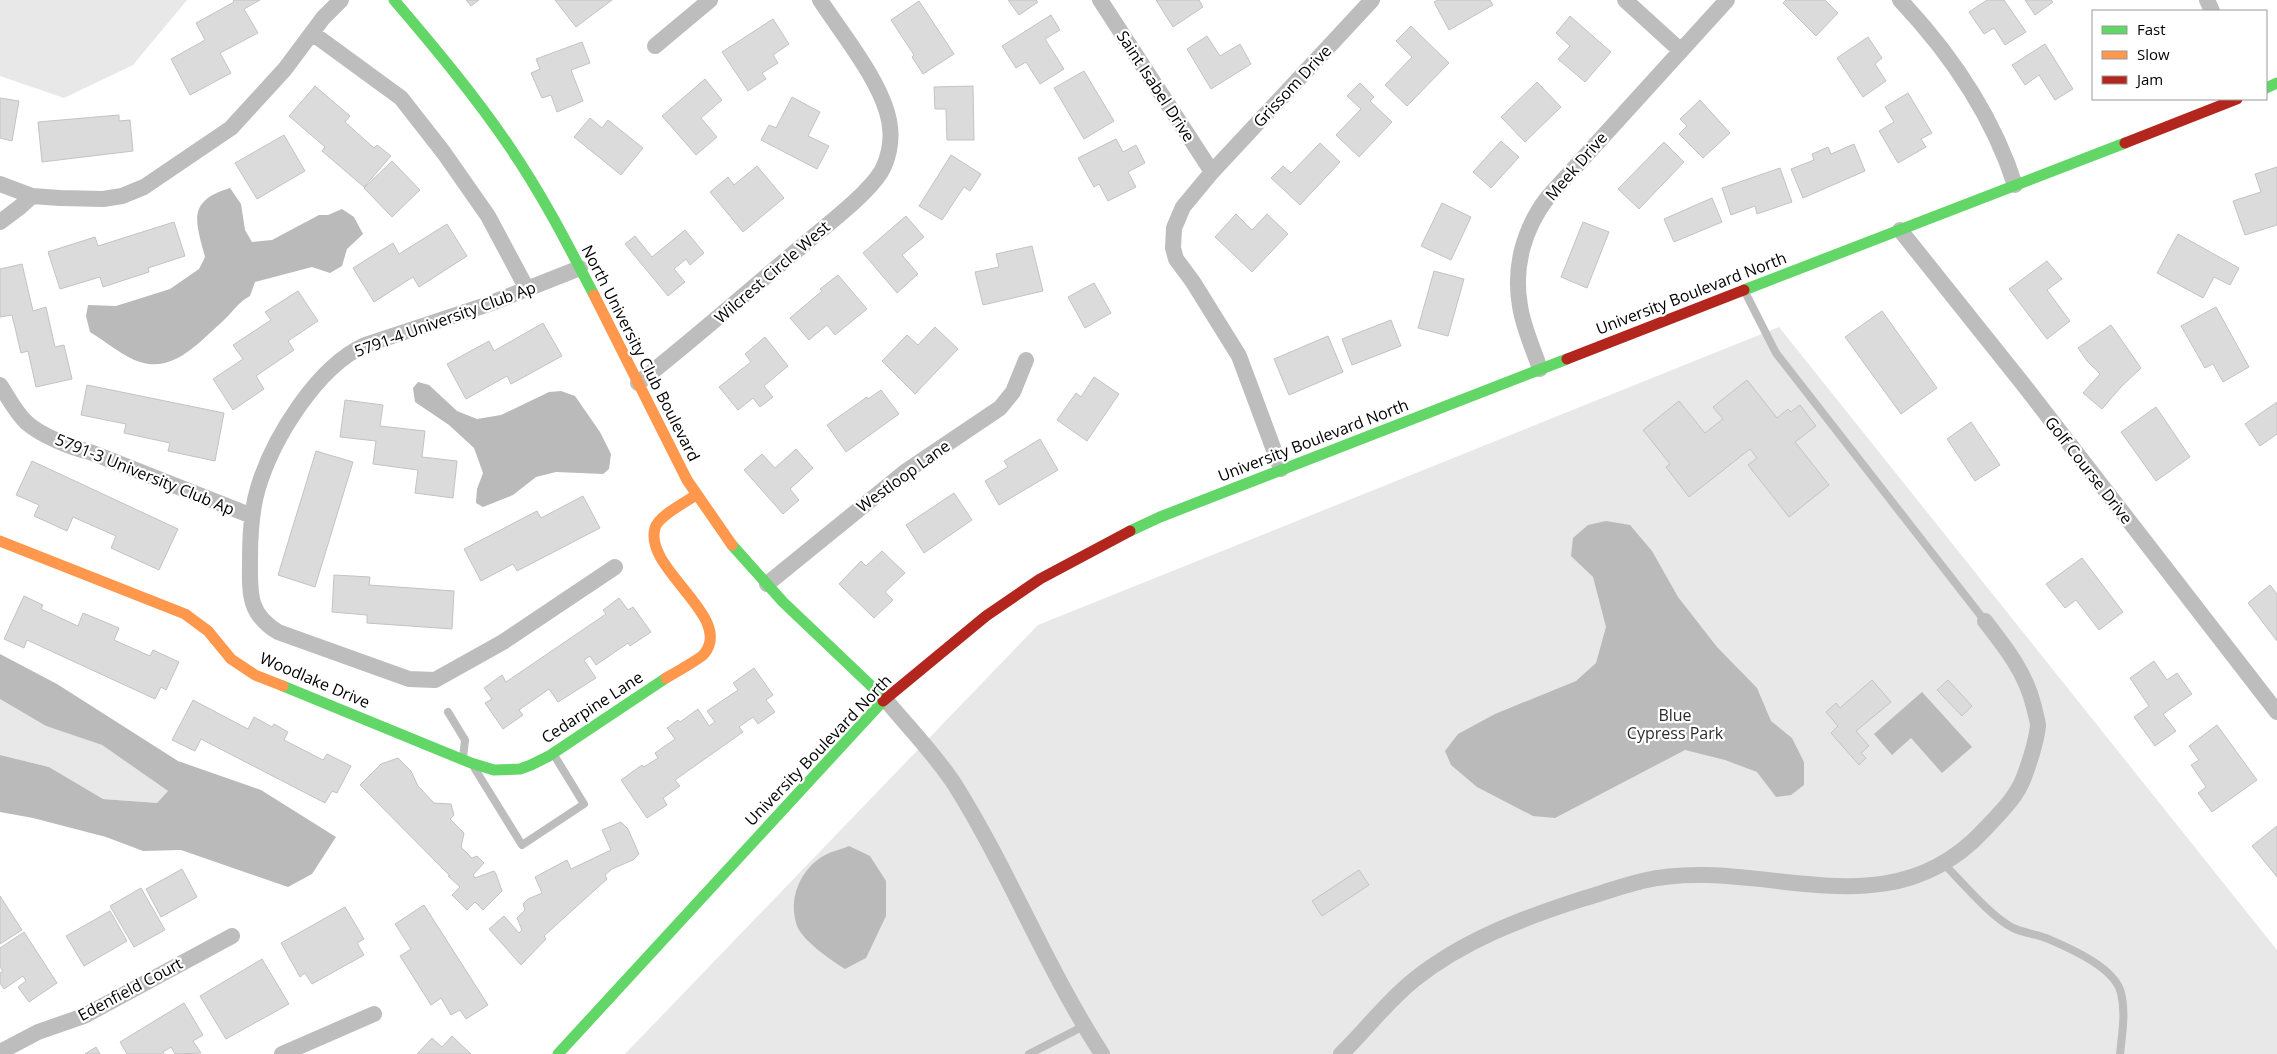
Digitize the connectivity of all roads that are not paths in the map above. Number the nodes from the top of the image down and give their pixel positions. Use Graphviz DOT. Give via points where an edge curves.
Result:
graph roads {
  1 [pos="341,0"];
  2 [pos="394,0"];
  3 [pos="710,0"];
  4 [pos="820,0"];
  5 [pos="1100,0"];
  6 [pos="1372,0"];
  7 [pos="1626,0"];
  8 [pos="1727,0"];
  9 [pos="1900,0"];
  10 [pos="312,33"];
  11 [pos="655,46"];
  12 [pos="1681,51"];
  13 [pos="2234,100"];
  14 [pos="1212,172"];
  15 [pos="0,184"];
  16 [pos="2015,185"];
  17 [pos="32,196"];
  18 [pos="0,222"];
  19 [pos="1900,230"];
  20 [pos="580,268"];
  21 [pos="527,289"];
  22 [pos="1744,290"];
  23 [pos="1026,360"];
  24 [pos="1540,369"];
  25 [pos="638,383"];
  26 [pos="0,385"];
  27 [pos="1281,469"];
  28 [pos="696,495"];
  29 [pos="252,516"];
  30 [pos="0,540"];
  31 [pos="615,567"];
  32 [pos="767,584"];
  33 [pos="1985,621"];
  34 [pos="885,699"];
  35 [pos="448,712"];
  36 [pos="2277,712"];
  37 [pos="553,753"];
  38 [pos="467,761"];
  39 [pos="494,770"];
  40 [pos="1943,863"];
  41 [pos="232,936"];
  42 [pos="374,1014"];
  43 [pos="1084,1026"];
  44 [pos="0,1052"];
  45 [pos="282,1054"];
  46 [pos="558,1054"];
  47 [pos="1029,1054"];
  48 [pos="1102,1054"];
  49 [pos="1341,1054"];
  50 [pos="2120,1054"];
  1 -- 10 [label="street"];
  2 -- 20 [label="street, North University Club Boulevard" via="477,100 515,153"];
  3 -- 11 [label="street"];
  4 -- 25 [label="street, Wilcrest Circle West" via="879,90 886,107 890,129 886,162 880,174 854,202 696,338"];
  5 -- 14 [label="street, Saint Isabel Drive"];
  6 -- 14 [label="street, Grissom Drive"];
  7 -- 12 [label="street"];
  8 -- 12 [label="street, Meek Drive"];
  9 -- 16 [label="street" via="1928,29 1957,67 2000,144"];
  10 -- 17 [label="street" via="286,69 231,128 144,187 103,199"];
  10 -- 21 [label="street" via="401,98 488,216"];
  12 -- 24 [label="street, Meek Drive" via="1548,197 1529,226 1522,247 1518,291 1524,322"];
  13 -- 16 [label="street, University Boulevard North"];
  14 -- 27 [label="street, Grissom Drive" via="1178,216 1173,248 1176,259 1239,356"];
  15 -- 17 [label="street"];
  16 -- 19 [label="street, University Boulevard North"];
  17 -- 18 [label="street"];
  19 -- 22 [label="street, University Boulevard North"];
  19 -- 36 [label="street, Golf Course Drive"];
  20 -- 21 [label="street, 5791-4 University Club Ap"];
  20 -- 25 [label="street, North University Club Boulevard"];
  21 -- 29 [label="street, 5791-4 University Club Ap" via="353,351 319,382 298,407 258,488"];
  22 -- 24 [label="street, University Boulevard North"];
  22 -- 33 [label="lane" via="1776,353"];
  23 -- 32 [label="street, Westloop Lane" via="1013,392 1000,408 905,472"];
  24 -- 27 [label="street, University Boulevard North"];
  25 -- 28 [label="street, North University Club Boulevard"];
  26 -- 29 [label="street, 5791-3 University Club Ap" via="27,423 55,439"];
  27 -- 34 [label="street, University Boulevard North" via="1160,517 1040,579 986,616"];
  28 -- 32 [label="street, North University Club Boulevard" via="731,544"];
  28 -- 37 [label="street, Cedarpine Lane" via="661,519 655,528 655,549 705,618 712,635 709,647 703,656"];
  29 -- 31 [label="street, 5791-4 University Club Ap" via="248,582 257,613 266,625 288,637 409,679 435,680 503,642"];
  30 -- 38 [label="street, Woodlake Drive" via="184,614 208,631 231,659 255,675"];
  32 -- 34 [label="street, North University Club Boulevard"];
  33 -- 40 [label="street" via="2023,674 2038,724 2032,758 2021,786 1978,837"];
  34 -- 43 [label="street" via="953,782"];
  34 -- 46 [label="street, University Boulevard North"];
  35 -- 38 [label="lane" via="465,740"];
  37 -- 38 [label="lane" via="584,804 522,845"];
  37 -- 39 [label="street, Cedarpine Lane" via="520,769"];
  38 -- 39 [label="street, Woodlake Drive"];
  40 -- 49 [label="street" via="1913,877 1868,886 1827,887 1680,876 1614,889 1482,936 1439,961 1389,1002"];
  40 -- 50 [label="lane" via="1983,904 2013,927 2075,952 2108,972 2121,991 2124,1016"];
  41 -- 44 [label="street, Edenfield Court" via="84,1016 38,1032"];
  42 -- 45 [label="street"];
  43 -- 47 [label="lane"];
  43 -- 48 [label="street"];
}
